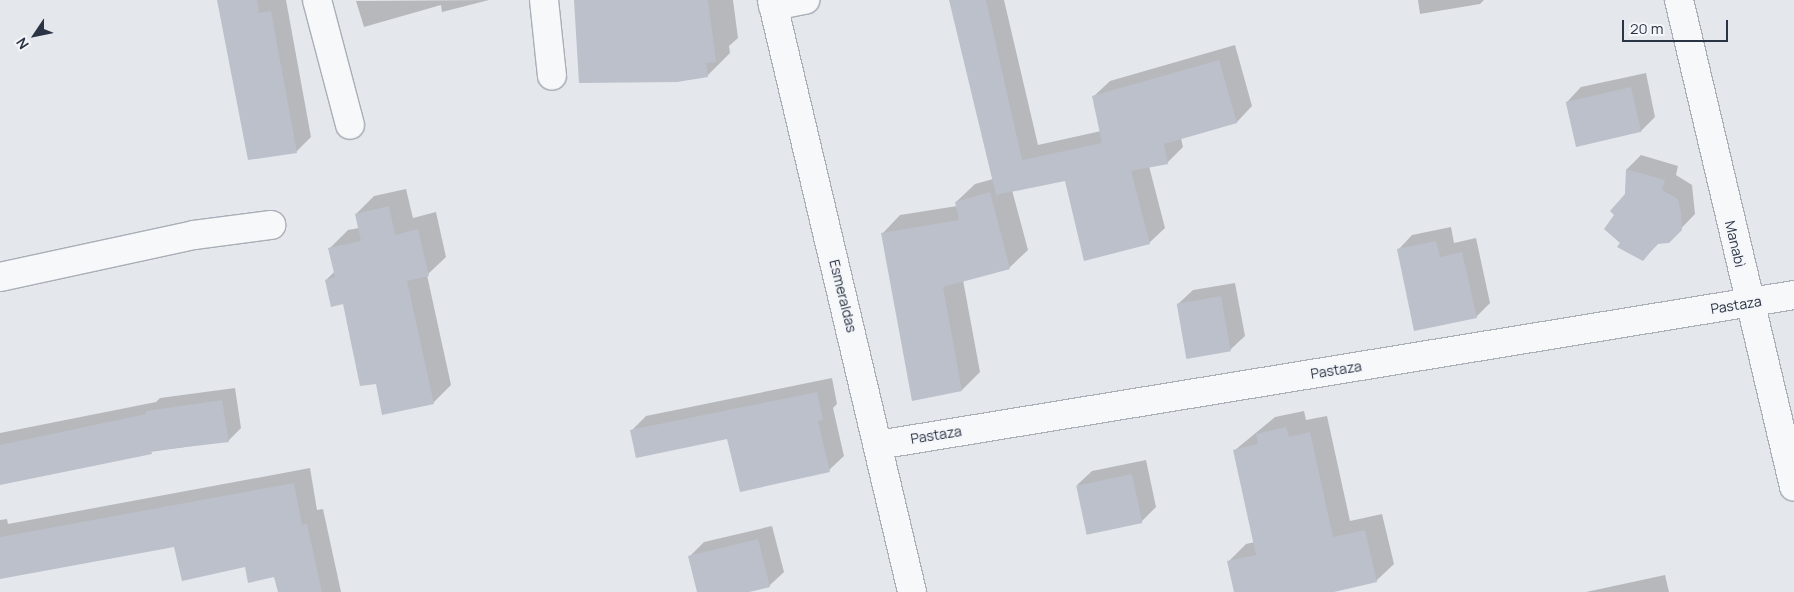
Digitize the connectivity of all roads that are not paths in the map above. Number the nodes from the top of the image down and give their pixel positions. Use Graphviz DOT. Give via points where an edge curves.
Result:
graph roads {
  1 [pos="317,0"];
  2 [pos="544,0"];
  3 [pos="805,0"];
  4 [pos="1679,0"];
  5 [pos="772,3"];
  6 [pos="552,76"];
  7 [pos="350,125"];
  8 [pos="271,225"];
  9 [pos="0,277"];
  10 [pos="1794,295"];
  11 [pos="1749,303"];
  12 [pos="878,445"];
  13 [pos="1794,487"];
  14 [pos="912,592"];
  1 -- 7 [label="street"];
  2 -- 6 [label="street"];
  3 -- 5 [label="street"];
  4 -- 11 [label="street, Manabì"];
  5 -- 12 [label="street, Esmeraldas"];
  8 -- 9 [label="street" via="194,235"];
  10 -- 11 [label="street, Pastaza"];
  11 -- 12 [label="street, Pastaza"];
  11 -- 13 [label="street, Manabì"];
  12 -- 14 [label="street, Esmeraldas"];
}
